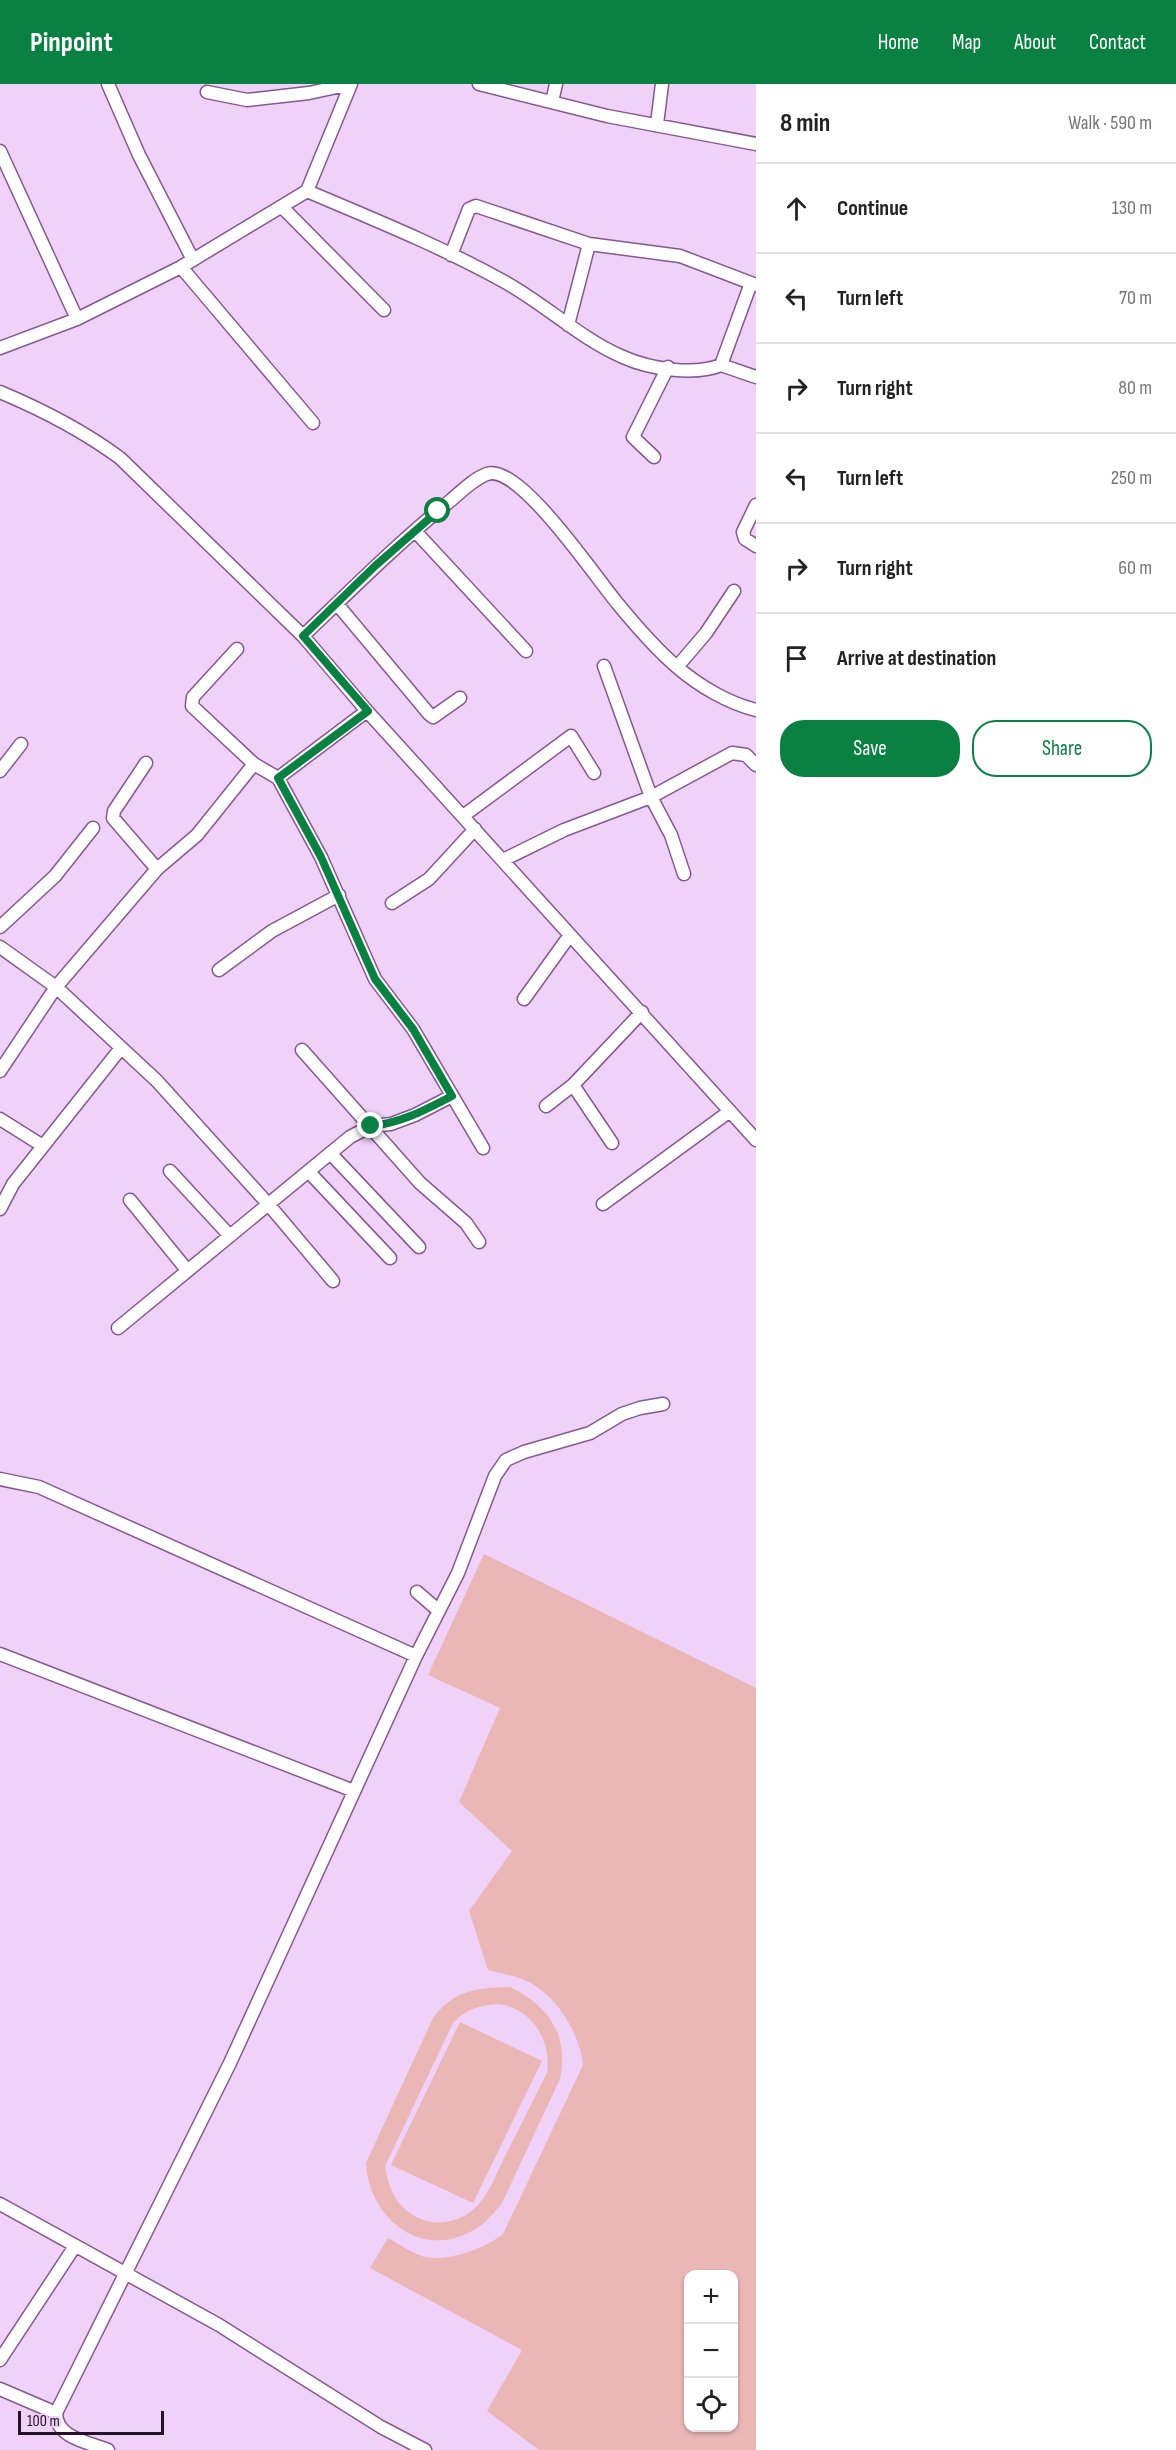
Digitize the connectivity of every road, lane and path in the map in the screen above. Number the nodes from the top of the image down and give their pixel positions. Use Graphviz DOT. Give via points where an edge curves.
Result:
graph roads {
  1 [pos="108,84"];
  2 [pos="351,84"];
  3 [pos="478,84"];
  4 [pos="556,84"];
  5 [pos="662,84"];
  6 [pos="207,92"];
  7 [pos="552,102"];
  8 [pos="657,124"];
  9 [pos="755,140"];
  10 [pos="0,151"];
  11 [pos="307,191"];
  12 [pos="283,208"];
  13 [pos="588,244"];
  14 [pos="451,255"];
  15 [pos="193,260"];
  16 [pos="181,267"];
  17 [pos="754,284"];
  18 [pos="384,310"];
  19 [pos="77,320"];
  20 [pos="568,325"];
  21 [pos="0,348"];
  22 [pos="721,365"];
  23 [pos="668,367"];
  24 [pos="756,377"];
  25 [pos="0,392"];
  26 [pos="313,423"];
  27 [pos="654,457"];
  28 [pos="756,505"];
  29 [pos="415,531"];
  30 [pos="756,546"];
  31 [pos="735,591"];
  32 [pos="337,604"];
  33 [pos="303,636"];
  34 [pos="237,649"];
  35 [pos="526,651"];
  36 [pos="604,666"];
  37 [pos="677,668"];
  38 [pos="460,698"];
  39 [pos="756,710"];
  40 [pos="368,711"];
  41 [pos="21,744"];
  42 [pos="146,763"];
  43 [pos="254,764"];
  44 [pos="756,765"];
  45 [pos="0,771"];
  46 [pos="594,773"];
  47 [pos="278,778"];
  48 [pos="651,797"];
  49 [pos="463,816"];
  50 [pos="93,828"];
  51 [pos="475,830"];
  52 [pos="503,860"];
  53 [pos="158,869"];
  54 [pos="684,874"];
  55 [pos="339,895"];
  56 [pos="392,903"];
  57 [pos="0,927"];
  58 [pos="570,935"];
  59 [pos="0,947"];
  60 [pos="219,970"];
  61 [pos="56,987"];
  62 [pos="524,999"];
  63 [pos="642,1012"];
  64 [pos="121,1048"];
  65 [pos="302,1050"];
  66 [pos="0,1071"];
  67 [pos="573,1085"];
  68 [pos="452,1096"];
  69 [pos="546,1106"];
  70 [pos="730,1112"];
  71 [pos="0,1119"];
  72 [pos="371,1126"];
  73 [pos="756,1140"];
  74 [pos="612,1143"];
  75 [pos="43,1146"];
  76 [pos="483,1148"];
  77 [pos="331,1154"];
  78 [pos="170,1170"];
  79 [pos="309,1172"];
  80 [pos="130,1200"];
  81 [pos="603,1204"];
  82 [pos="269,1205"];
  83 [pos="0,1209"];
  84 [pos="230,1236"];
  85 [pos="479,1242"];
  86 [pos="419,1247"];
  87 [pos="390,1258"];
  88 [pos="187,1270"];
  89 [pos="333,1281"];
  90 [pos="118,1328"];
  91 [pos="663,1404"];
  92 [pos="0,1479"];
  93 [pos="417,1592"];
  94 [pos="439,1611"];
  95 [pos="0,1654"];
  96 [pos="416,1656"];
  97 [pos="354,1791"];
  98 [pos="0,2204"];
  99 [pos="75,2246"];
  100 [pos="123,2273"];
  101 [pos="0,2360"];
  102 [pos="0,2389"];
  103 [pos="56,2413"];
  104 [pos="108,2450"];
  105 [pos="425,2450"];
  1 -- 15 [label="street"];
  2 -- 6 [label="street" via="271,99 247,100"];
  2 -- 11 [label="street"];
  3 -- 7 [label="street"];
  4 -- 7 [label="street"];
  5 -- 8 [label="street"];
  7 -- 8 [label="street"];
  8 -- 9 [label="street"];
  10 -- 19 [label="street"];
  11 -- 12 [label="street"];
  11 -- 14 [label="street"];
  12 -- 15 [label="street"];
  12 -- 18 [label="street"];
  13 -- 14 [label="street" via="476,206 469,209"];
  13 -- 17 [label="street" via="680,256"];
  13 -- 20 [label="street"];
  14 -- 20 [label="street" via="504,281"];
  15 -- 16 [label="street"];
  16 -- 19 [label="street"];
  16 -- 26 [label="street"];
  17 -- 22 [label="street"];
  19 -- 21 [label="street"];
  20 -- 23 [label="street" via="622,357"];
  22 -- 23 [label="street" via="709,370"];
  22 -- 24 [label="street"];
  23 -- 27 [label="street" via="633,437"];
  25 -- 33 [label="street" via="45,410 120,458"];
  28 -- 30 [label="street" via="743,532 745,539"];
  29 -- 32 [label="street"];
  29 -- 35 [label="street"];
  29 -- 37 [label="street" via="481,477 489,473 505,476 557,525 617,603"];
  31 -- 37 [label="street"];
  32 -- 33 [label="street"];
  32 -- 38 [label="street" via="433,717"];
  33 -- 40 [label="street"];
  34 -- 43 [label="street" via="191,702"];
  36 -- 48 [label="street"];
  37 -- 39 [label="street" via="734,704"];
  40 -- 47 [label="street"];
  40 -- 49 [label="street"];
  41 -- 45 [label="street"];
  42 -- 53 [label="street" via="112,818"];
  43 -- 47 [label="street"];
  43 -- 53 [label="street" via="197,835"];
  44 -- 48 [label="street" via="746,754 732,753"];
  46 -- 49 [label="street" via="571,736"];
  47 -- 55 [label="street"];
  48 -- 52 [label="street" via="564,830"];
  48 -- 54 [label="street" via="671,835"];
  49 -- 51 [label="street"];
  50 -- 57 [label="street" via="55,876"];
  51 -- 52 [label="street"];
  51 -- 56 [label="street" via="429,879"];
  52 -- 58 [label="street"];
  53 -- 61 [label="street"];
  55 -- 60 [label="street" via="272,931"];
  55 -- 68 [label="street" via="375,979 413,1029"];
  58 -- 62 [label="street"];
  58 -- 63 [label="street"];
  59 -- 61 [label="street"];
  61 -- 64 [label="street"];
  61 -- 66 [label="street"];
  63 -- 67 [label="street"];
  63 -- 70 [label="street"];
  64 -- 75 [label="street"];
  64 -- 82 [label="street"];
  65 -- 72 [label="street"];
  67 -- 69 [label="street"];
  67 -- 74 [label="street"];
  68 -- 72 [label="street" via="391,1124"];
  68 -- 76 [label="street"];
  70 -- 73 [label="street"];
  70 -- 81 [label="street"];
  71 -- 75 [label="street"];
  72 -- 77 [label="street" via="350,1137"];
  72 -- 85 [label="street" via="420,1183 466,1223"];
  75 -- 83 [label="street"];
  77 -- 79 [label="street"];
  77 -- 86 [label="street"];
  78 -- 84 [label="street"];
  79 -- 82 [label="street"];
  79 -- 87 [label="street"];
  80 -- 88 [label="street"];
  82 -- 84 [label="street"];
  82 -- 89 [label="street"];
  84 -- 88 [label="street"];
  88 -- 90 [label="street"];
  91 -- 94 [label="street" via="622,1414 590,1433 506,1460 495,1476"];
  92 -- 96 [label="street" via="39,1487"];
  93 -- 94 [label="street"];
  94 -- 96 [label="street"];
  95 -- 97 [label="street"];
  96 -- 97 [label="street"];
  97 -- 100 [label="street" via="230,2063"];
  98 -- 99 [label="street"];
  99 -- 100 [label="street"];
  99 -- 101 [label="street"];
  100 -- 103 [label="street"];
  100 -- 105 [label="street" via="219,2325 381,2427"];
  102 -- 103 [label="street"];
  103 -- 104 [label="street" via="62,2432"];
}
